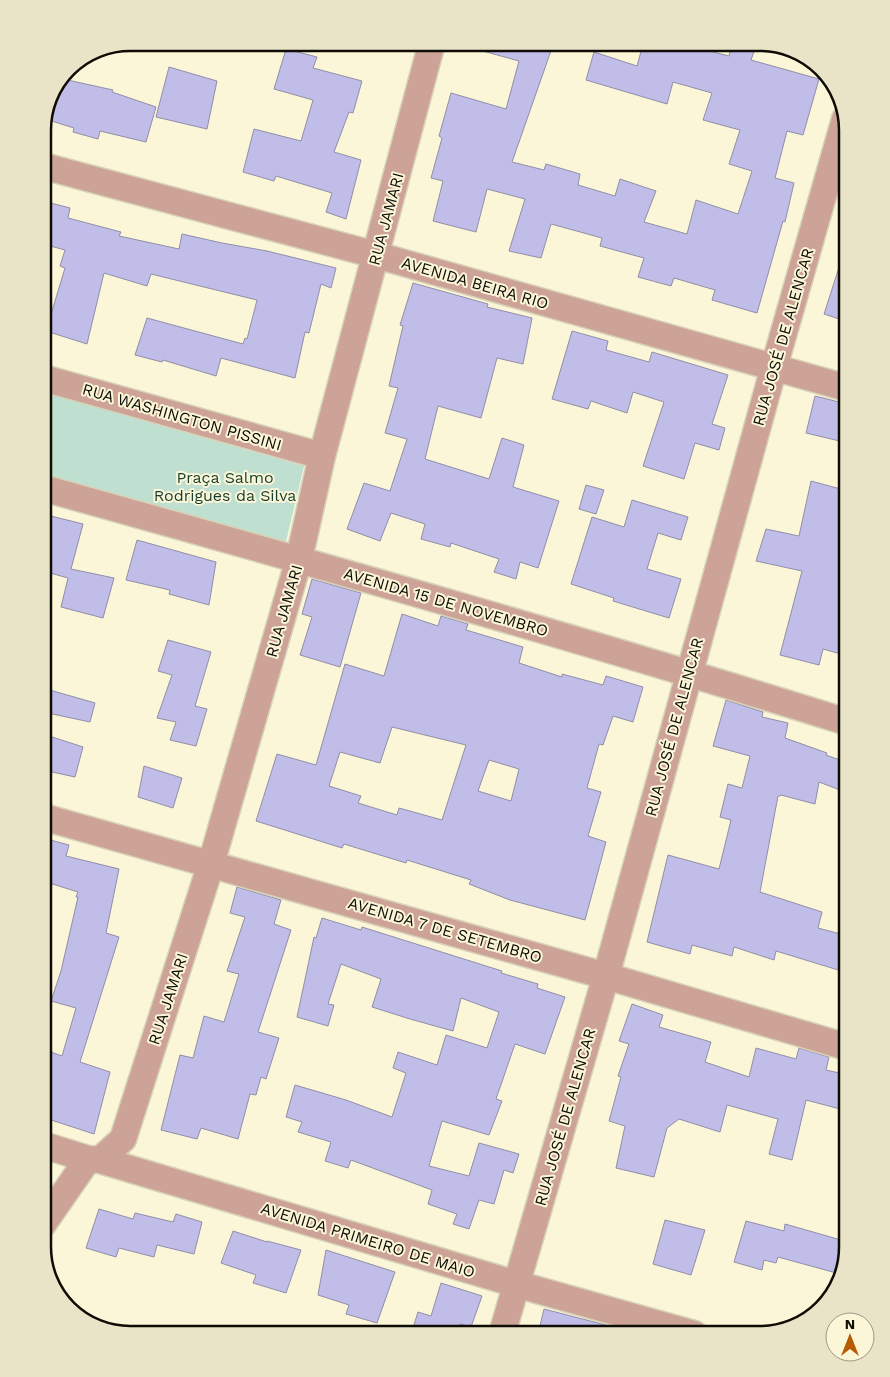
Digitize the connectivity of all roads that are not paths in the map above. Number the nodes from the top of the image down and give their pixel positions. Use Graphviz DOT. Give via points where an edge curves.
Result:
graph roads {
  1 [pos="431,51"];
  2 [pos="839,140"];
  3 [pos="51,168"];
  4 [pos="376,255"];
  5 [pos="774,367"];
  6 [pos="51,380"];
  7 [pos="839,385"];
  8 [pos="322,456"];
  9 [pos="51,490"];
  10 [pos="299,559"];
  11 [pos="689,673"];
  12 [pos="839,719"];
  13 [pos="51,819"];
  14 [pos="211,864"];
  15 [pos="606,976"];
  16 [pos="839,1044"];
  17 [pos="51,1148"];
  18 [pos="94,1160"];
  19 [pos="51,1213"];
  20 [pos="516,1284"];
  21 [pos="504,1326"];
  22 [pos="666,1326"];
  1 -- 4 [label="street, RUA JAMARI"];
  2 -- 5 [label="street, RUA JOSÉ DE ALENCAR"];
  3 -- 4 [label="street, AVENIDA BEIRA RIO"];
  4 -- 5 [label="street, AVENIDA BEIRA RIO"];
  4 -- 8 [label="street, RUA JAMARI"];
  5 -- 7 [label="street, AVENIDA BEIRA RIO"];
  5 -- 11 [label="street, RUA JOSÉ DE ALENCAR"];
  6 -- 8 [label="street, RUA WASHINGTON PISSINI"];
  8 -- 10 [label="street, RUA JAMARI"];
  9 -- 10 [label="street, AVENIDA 15 DE NOVEMBRO"];
  10 -- 11 [label="street, AVENIDA 15 DE NOVEMBRO"];
  10 -- 14 [label="street, RUA JAMARI"];
  11 -- 12 [label="street, AVENIDA 15 DE NOVEMBRO"];
  11 -- 15 [label="street, RUA JOSÉ DE ALENCAR"];
  13 -- 14 [label="street, AVENIDA 7 DE SETEMBRO"];
  14 -- 15 [label="street, AVENIDA 7 DE SETEMBRO"];
  14 -- 18 [label="street, RUA JAMARI" via="123,1139"];
  15 -- 16 [label="street, AVENIDA 7 DE SETEMBRO"];
  15 -- 20 [label="street, RUA JOSÉ DE ALENCAR"];
  17 -- 18 [label="street, AVENIDA PRIMEIRO DE MAIO"];
  18 -- 19 [label="street, RUA JAMARI"];
  18 -- 20 [label="street, AVENIDA PRIMEIRO DE MAIO"];
  20 -- 21 [label="street, RUA JOSÉ DE ALENCAR"];
  20 -- 22 [label="street, AVENIDA PRIMEIRO DE MAIO"];
}
